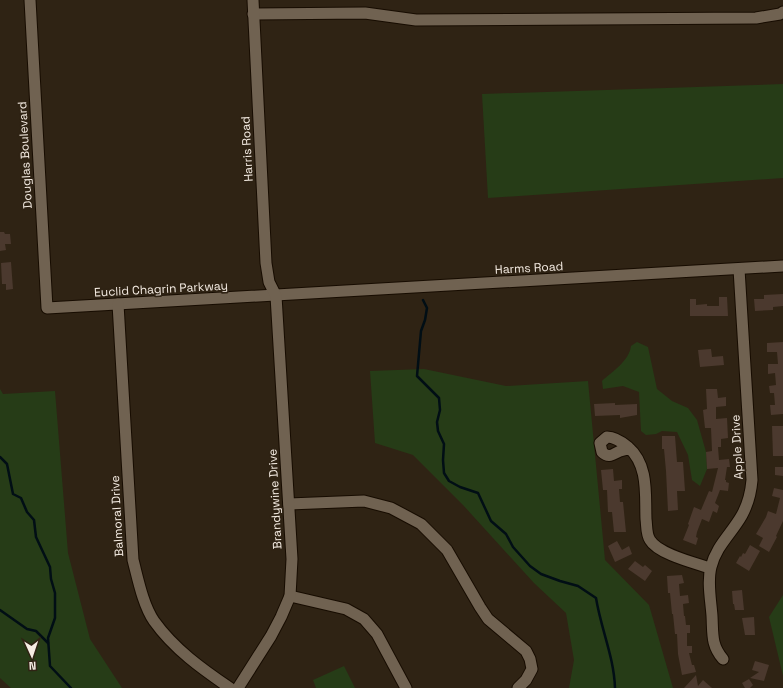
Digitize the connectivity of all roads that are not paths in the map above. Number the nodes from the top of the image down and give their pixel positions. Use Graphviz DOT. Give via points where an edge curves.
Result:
graph roads {
  1 [pos="30,0"];
  2 [pos="253,0"];
  3 [pos="783,12"];
  4 [pos="253,14"];
  5 [pos="783,266"];
  6 [pos="739,269"];
  7 [pos="276,296"];
  8 [pos="118,304"];
  9 [pos="47,308"];
  10 [pos="630,449"];
  11 [pos="289,504"];
  12 [pos="710,568"];
  13 [pos="290,596"];
  14 [pos="723,659"];
  15 [pos="230,688"];
  16 [pos="238,688"];
  17 [pos="406,688"];
  18 [pos="518,688"];
  1 -- 9 [label="street, Douglas Boulevard"];
  2 -- 4 [label="street, Harris Road"];
  3 -- 4 [label="street" via="756,18 416,20 365,13"];
  4 -- 7 [label="street, Harris Road" via="266,263 269,282"];
  5 -- 6 [label="street, Harms Road"];
  6 -- 7 [label="street, Harms Road"];
  6 -- 12 [label="street, Apple Drive" via="752,480 750,495 740,518 718,550"];
  7 -- 8 [label="street, Euclid Chagrin Parkway"];
  7 -- 11 [label="street, Brandywine Drive"];
  8 -- 9 [label="street, Euclid Chagrin Parkway"];
  8 -- 15 [label="street, Balmoral Drive" via="133,560 141,592 154,620 178,648 199,667"];
  10 -- 12 [label="street" via="640,462 644,473 647,530 650,540 664,552"];
  11 -- 13 [label="street, Brandywine Drive" via="292,559"];
  11 -- 18 [label="street" via="364,501 391,508 421,524 448,550 488,619 526,650 532,669"];
  12 -- 14 [label="street, Apple Drive" via="714,642 716,652"];
  13 -- 16 [label="street, Brandywine Drive" via="271,636"];
  13 -- 17 [label="street" via="346,609 364,619 377,634"];
}
